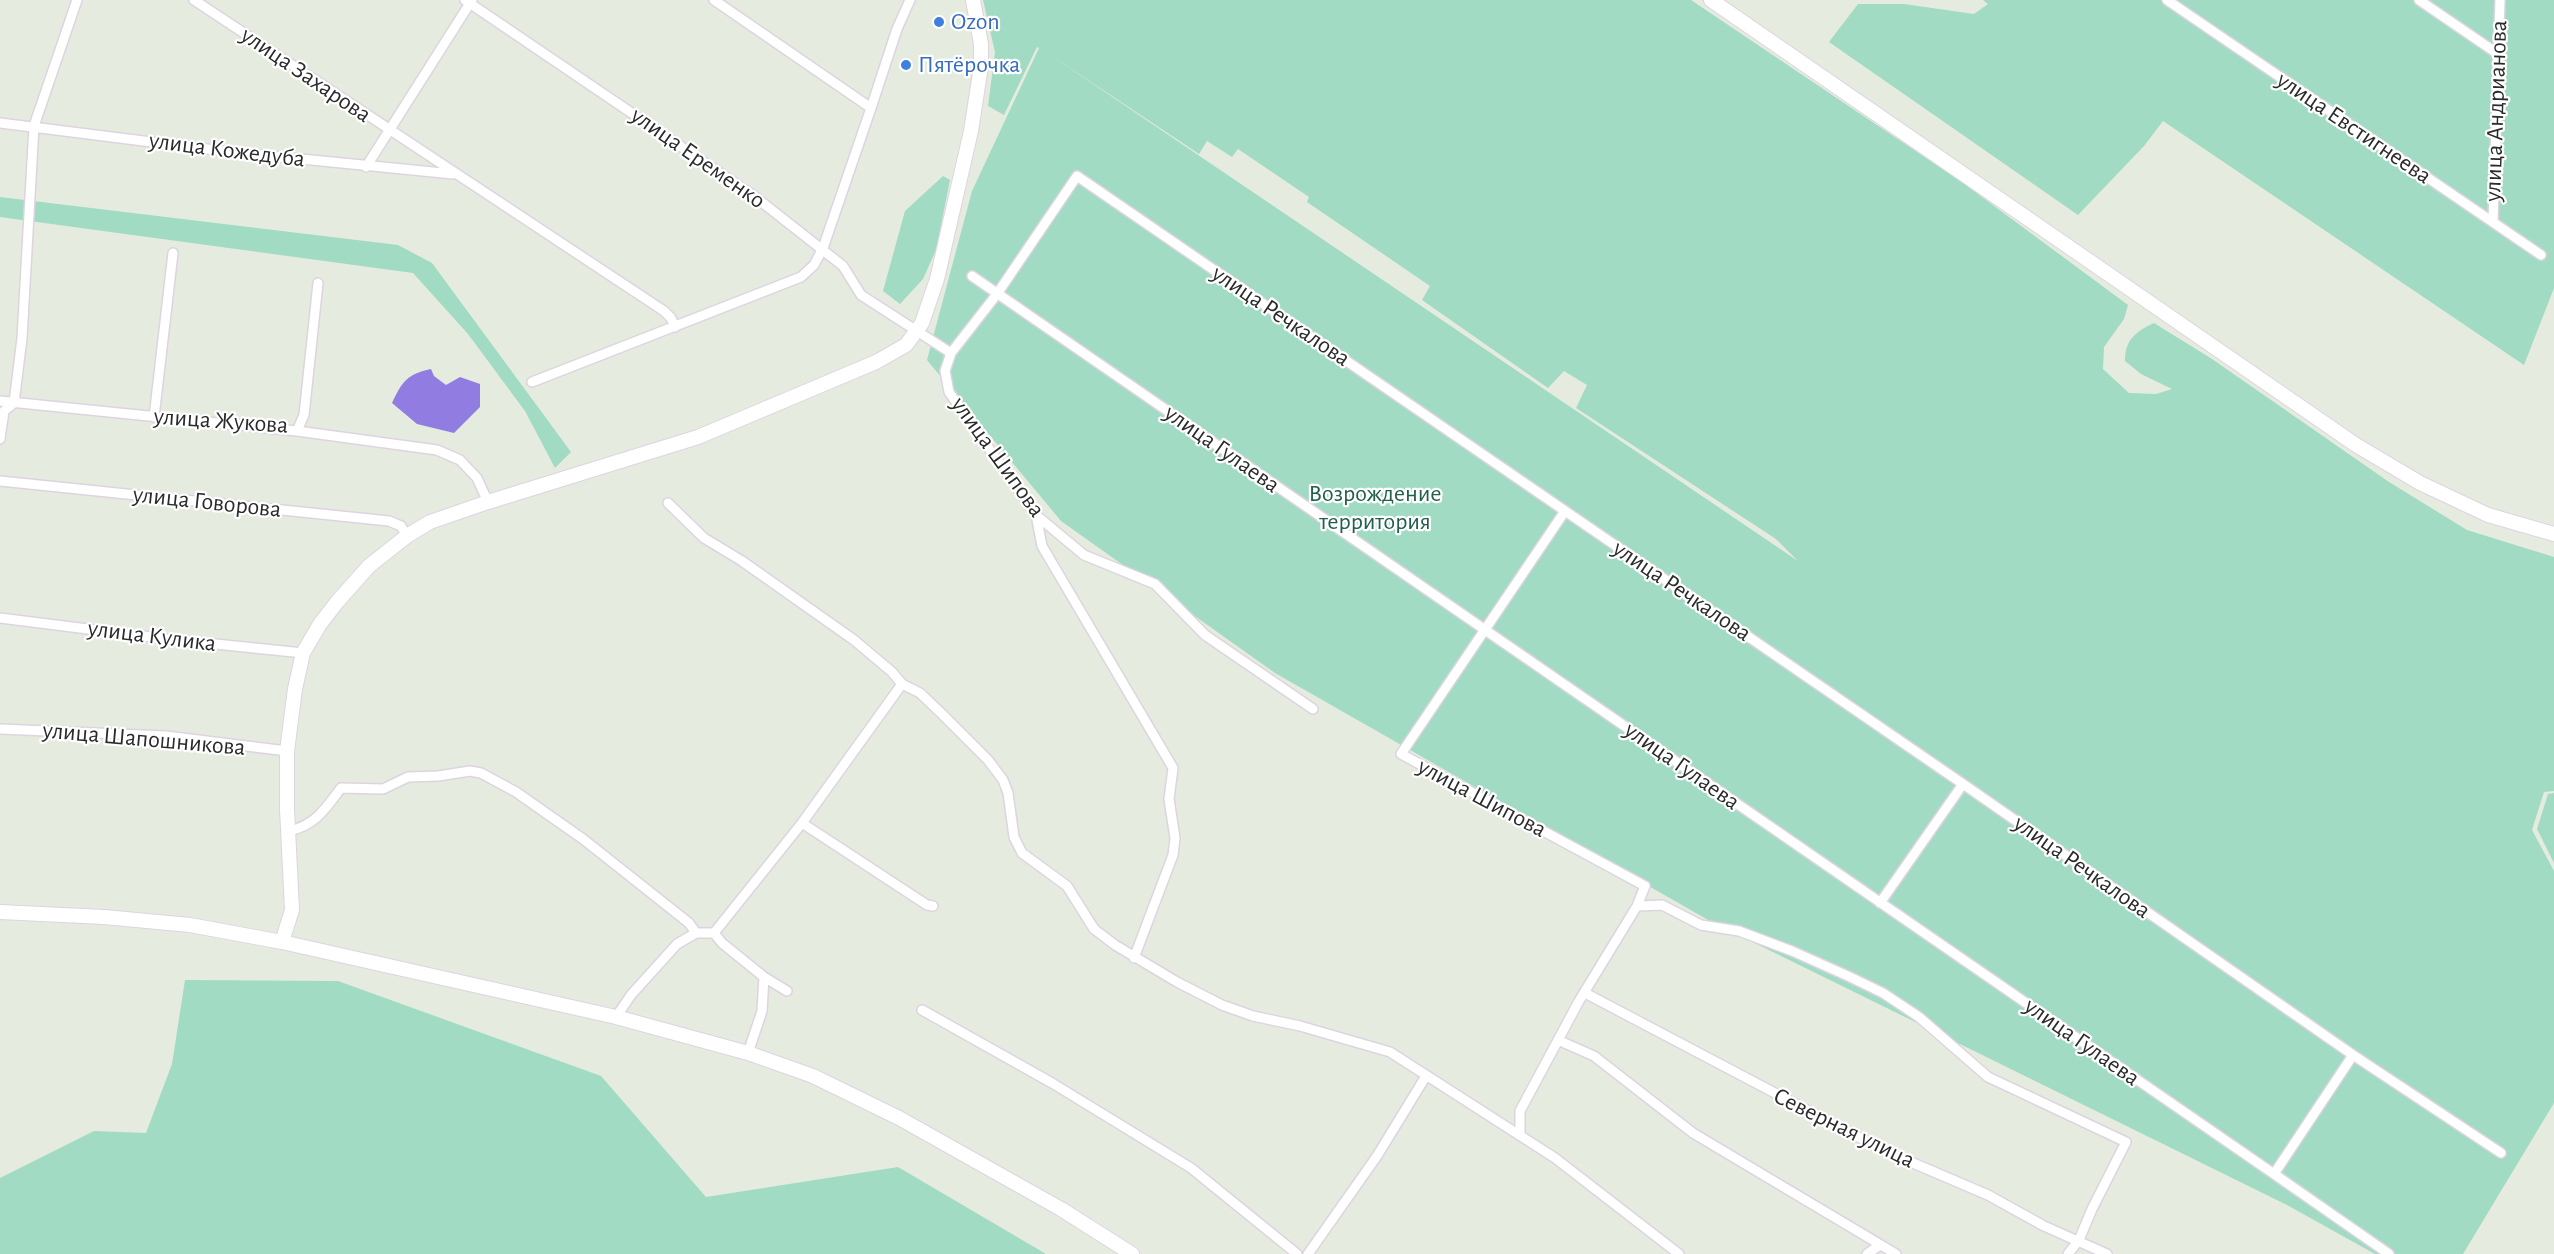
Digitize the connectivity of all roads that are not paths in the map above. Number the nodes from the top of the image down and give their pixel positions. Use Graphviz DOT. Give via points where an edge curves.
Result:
graph roads {
  1 [pos="77,0"];
  2 [pos="194,0"];
  3 [pos="714,0"];
  4 [pos="910,0"];
  5 [pos="973,0"];
  6 [pos="1711,0"];
  7 [pos="2167,0"];
  8 [pos="2419,0"];
  9 [pos="2500,0"];
  10 [pos="469,1"];
  11 [pos="2498,54"];
  12 [pos="871,108"];
  13 [pos="0,123"];
  14 [pos="34,126"];
  15 [pos="389,130"];
  16 [pos="366,166"];
  17 [pos="455,174"];
  18 [pos="2493,222"];
  19 [pos="823,248"];
  20 [pos="173,253"];
  21 [pos="2541,255"];
  22 [pos="972,276"];
  23 [pos="318,283"];
  24 [pos="997,294"];
  25 [pos="675,327"];
  26 [pos="917,330"];
  27 [pos="951,354"];
  28 [pos="532,382"];
  29 [pos="0,401"];
  30 [pos="14,403"];
  31 [pos="154,417"];
  32 [pos="297,430"];
  33 [pos="0,439"];
  34 [pos="0,480"];
  35 [pos="488,501"];
  36 [pos="668,503"];
  37 [pos="1565,511"];
  38 [pos="1036,515"];
  39 [pos="2554,534"];
  40 [pos="407,536"];
  41 [pos="0,618"];
  42 [pos="1483,629"];
  43 [pos="303,652"];
  44 [pos="902,684"];
  45 [pos="1313,709"];
  46 [pos="0,729"];
  47 [pos="287,751"];
  48 [pos="1963,784"];
  49 [pos="802,823"];
  50 [pos="289,831"];
  51 [pos="1880,903"];
  52 [pos="933,906"];
  53 [pos="1637,906"];
  54 [pos="0,912"];
  55 [pos="696,933"];
  56 [pos="714,933"];
  57 [pos="282,942"];
  58 [pos="1134,958"];
  59 [pos="764,977"];
  60 [pos="787,991"];
  61 [pos="1585,993"];
  62 [pos="922,1010"];
  63 [pos="616,1017"];
  64 [pos="1560,1041"];
  65 [pos="748,1053"];
  66 [pos="2353,1055"];
  67 [pos="1426,1076"];
  68 [pos="1520,1135"];
  69 [pos="2501,1153"];
  70 [pos="2274,1174"];
  71 [pos="2079,1240"];
  72 [pos="1880,1245"];
  73 [pos="1132,1254"];
  74 [pos="1297,1254"];
  75 [pos="1308,1254"];
  76 [pos="1679,1254"];
  77 [pos="1868,1254"];
  78 [pos="1896,1254"];
  79 [pos="2068,1254"];
  80 [pos="2108,1254"];
  81 [pos="2389,1254"];
  1 -- 14 [label="street"];
  2 -- 15 [label="street, улица Захарова"];
  3 -- 12 [label="street"];
  4 -- 12 [label="street"];
  5 -- 26 [label="main road" via="981,66 972,131 937,279"];
  6 -- 39 [label="main road" via="2356,445 2420,483 2488,515"];
  7 -- 18 [label="street, улица Евстигнеева"];
  8 -- 11 [label="street"];
  9 -- 11 [label="street, улица Андрианова"];
  10 -- 15 [label="street"];
  10 -- 19 [label="street, улица Еременко" via="754,196"];
  11 -- 18 [label="street, улица Андрианова"];
  12 -- 19 [label="street"];
  13 -- 14 [label="street, улица Кожедуба"];
  14 -- 16 [label="street, улица Кожедуба"];
  14 -- 30 [label="street" via="22,338"];
  15 -- 16 [label="street"];
  15 -- 17 [label="street, улица Кожедуба"];
  16 -- 17 [label="street, улица Кожедуба"];
  17 -- 25 [label="street, улица Кожедуба" via="664,311"];
  18 -- 21 [label="street, улица Евстигнеева"];
  19 -- 25 [label="street" via="801,278"];
  19 -- 26 [label="street, улица Еременко" via="843,266 861,296"];
  20 -- 31 [label="street"];
  22 -- 24 [label="street, улица Гулаева"];
  23 -- 32 [label="street, улица Жукова" via="303,415"];
  24 -- 27 [label="street, улица Речкалова"];
  24 -- 37 [label="street, улица Речкалова" via="1077,176"];
  24 -- 42 [label="street, улица Гулаева"];
  25 -- 28 [label="street"];
  26 -- 27 [label="street"];
  26 -- 35 [label="main road" via="894,353 754,414 698,436"];
  27 -- 38 [label="street, улица Шипова" via="945,370 949,392"];
  29 -- 30 [label="street, улица Жукова"];
  30 -- 31 [label="street, улица Жукова"];
  30 -- 33 [label="street" via="4,411"];
  31 -- 32 [label="street, улица Жукова"];
  32 -- 35 [label="street" via="437,450 460,460 477,478"];
  34 -- 40 [label="street, улица Говорова" via="389,521 401,526"];
  35 -- 40 [label="main road" via="452,513"];
  36 -- 44 [label="street" via="704,538 854,640"];
  37 -- 42 [label="street, улица Шипова"];
  37 -- 48 [label="street, улица Речкалова"];
  38 -- 45 [label="street, улица Шипова" via="1084,555 1155,584 1205,634"];
  38 -- 58 [label="street" via="1042,546 1173,768 1169,799 1175,838 1173,855"];
  40 -- 43 [label="main road" via="350,586"];
  41 -- 43 [label="street, улица Кулика"];
  42 -- 51 [label="street, улица Гулаева"];
  42 -- 53 [label="street, улица Шипова" via="1401,754 1645,886"];
  43 -- 47 [label="main road"];
  44 -- 49 [label="street"];
  44 -- 58 [label="street" via="920,693 1004,780 1014,837 1022,853 1067,886 1094,929"];
  46 -- 47 [label="street, улица Шапошникова" via="166,736"];
  47 -- 50 [label="main road"];
  48 -- 51 [label="street"];
  48 -- 66 [label="street, улица Речкалова"];
  49 -- 52 [label="street"];
  49 -- 56 [label="street"];
  50 -- 55 [label="street" via="312,823 341,788 383,789 408,777 481,773 516,792 583,839 689,922"];
  50 -- 57 [label="main road" via="292,910"];
  51 -- 70 [label="street, улица Гулаева"];
  53 -- 61 [label="street"];
  53 -- 71 [label="street" via="1662,905 1701,926 1739,931 1867,985 1919,1017 1988,1077 2126,1142"];
  54 -- 57 [label="main road" via="189,925"];
  55 -- 56 [label="street"];
  55 -- 63 [label="street" via="677,944"];
  56 -- 59 [label="street"];
  57 -- 63 [label="main road"];
  58 -- 67 [label="street" via="1222,1005 1390,1052"];
  59 -- 60 [label="street"];
  59 -- 65 [label="street" via="762,1011"];
  61 -- 64 [label="street"];
  61 -- 71 [label="street, Северная улица" via="1885,1151"];
  62 -- 74 [label="street" via="1191,1167"];
  63 -- 65 [label="main road"];
  64 -- 68 [label="street" via="1520,1111"];
  64 -- 72 [label="street" via="1594,1056 1693,1133"];
  65 -- 73 [label="main road" via="813,1076 899,1118 1061,1209"];
  66 -- 69 [label="street, улица Речкалова"];
  66 -- 70 [label="street"];
  67 -- 68 [label="street"];
  67 -- 75 [label="street" via="1377,1156"];
  68 -- 76 [label="street"];
  70 -- 81 [label="street, улица Гулаева"];
  71 -- 79 [label="street"];
  71 -- 80 [label="street, Северная улица"];
  72 -- 77 [label="street"];
  72 -- 78 [label="street"];
}
